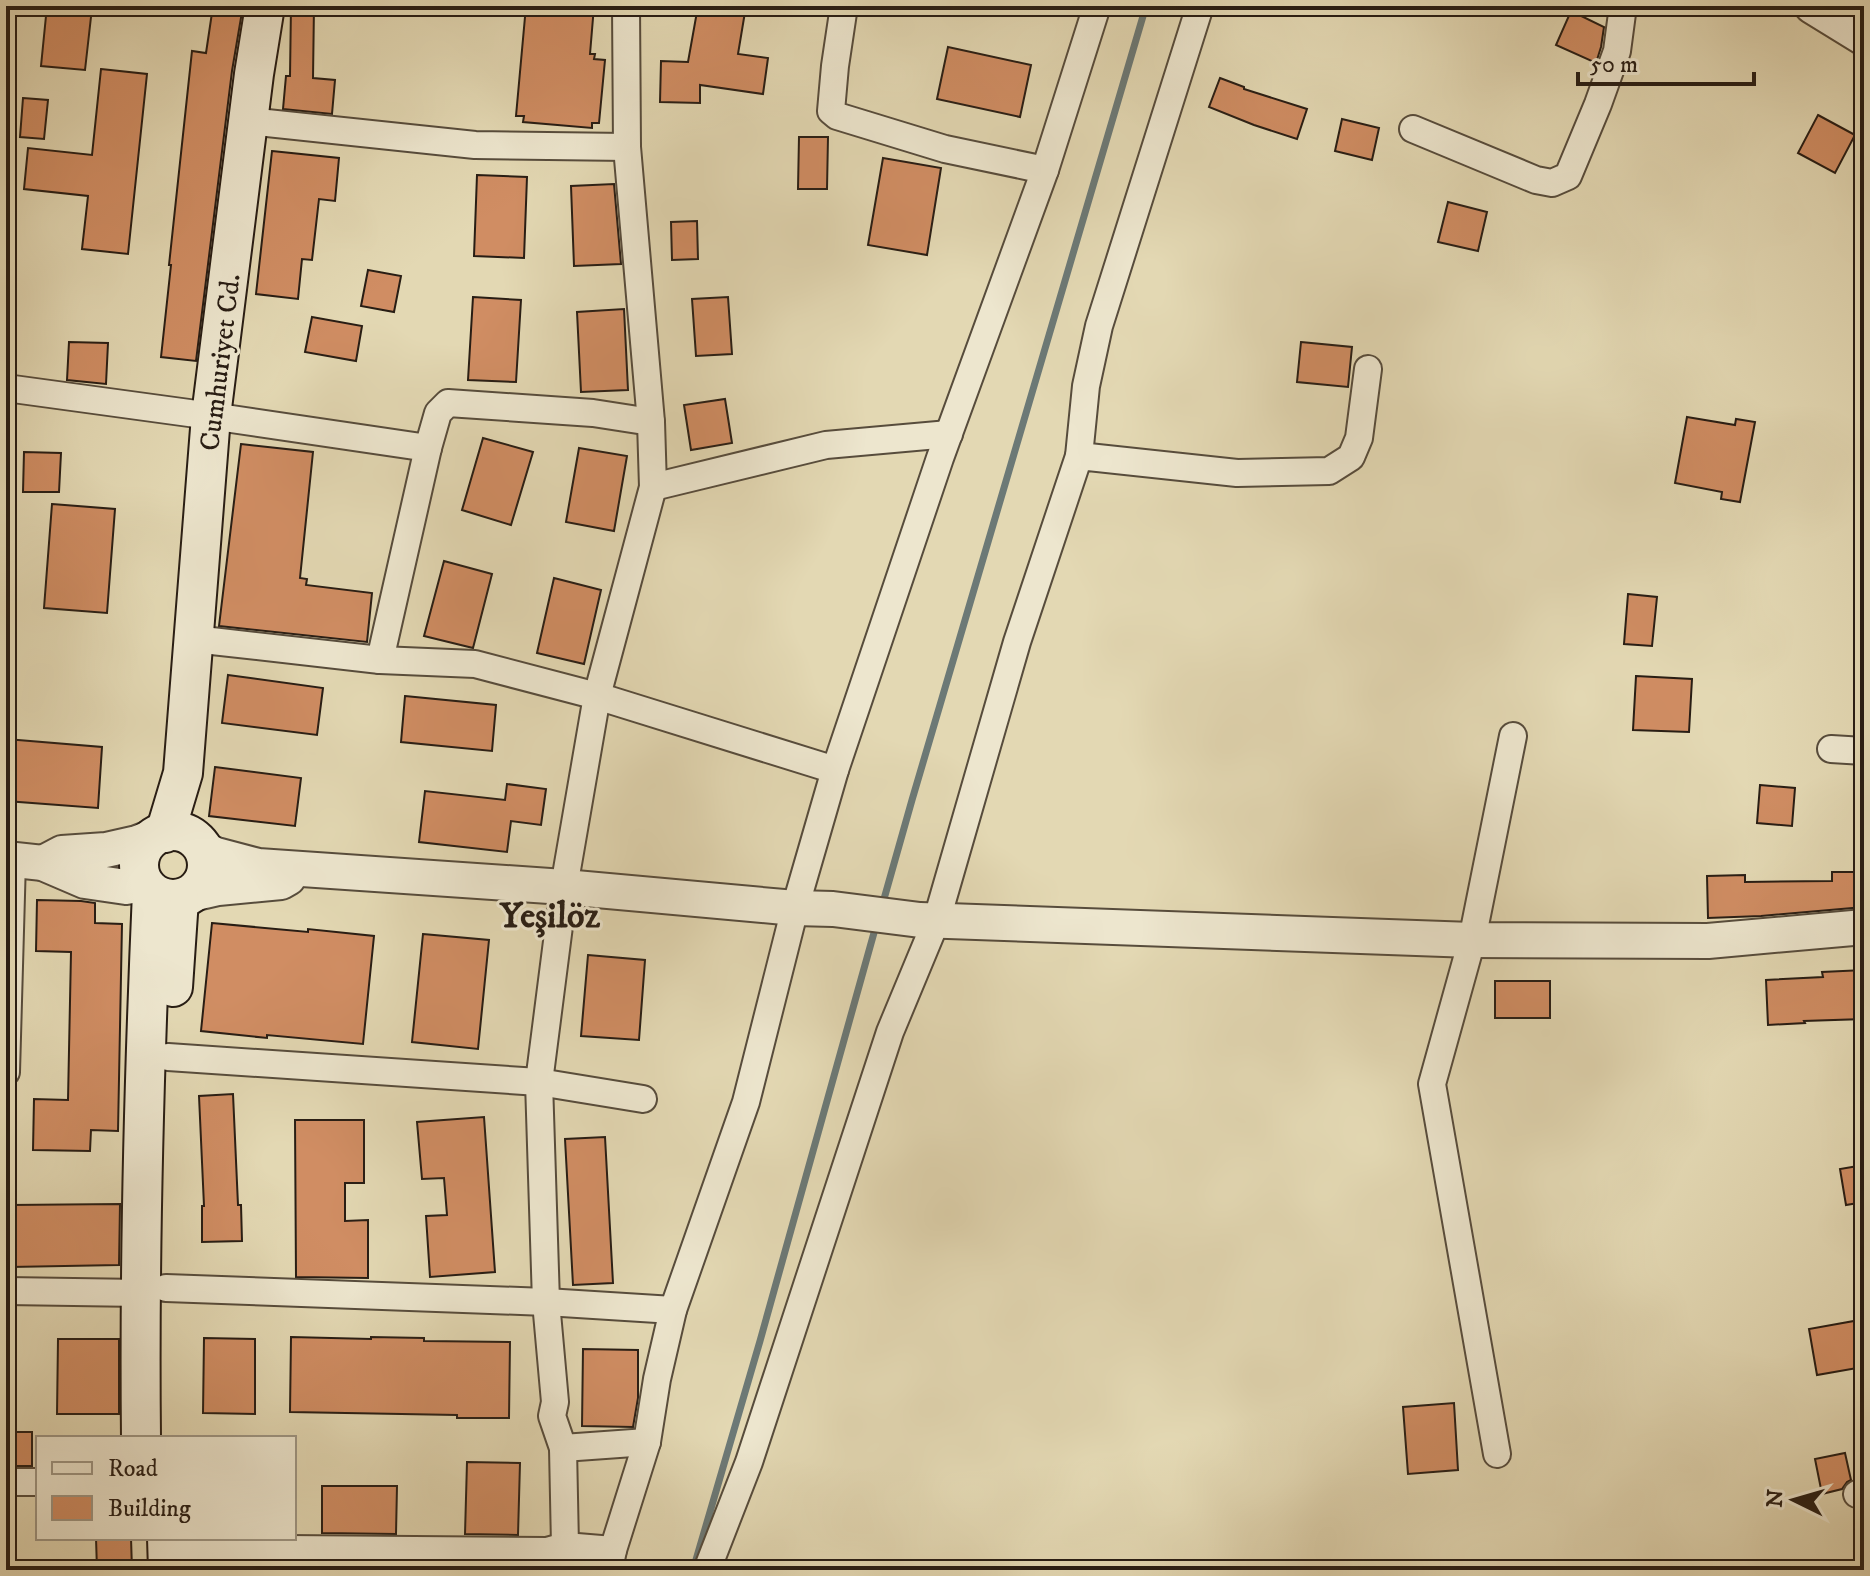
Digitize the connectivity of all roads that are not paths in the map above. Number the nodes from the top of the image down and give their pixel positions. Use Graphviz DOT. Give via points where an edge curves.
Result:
graph roads {
  1 [pos="265,6"];
  2 [pos="626,6"];
  3 [pos="844,6"];
  4 [pos="1097,6"];
  5 [pos="1200,6"];
  6 [pos="1623,6"];
  7 [pos="1812,6"];
  8 [pos="1864,38"];
  9 [pos="248,121"];
  10 [pos="1413,129"];
  11 [pos="627,147"];
  12 [pos="1045,170"];
  13 [pos="1368,369"];
  14 [pos="6,388"];
  15 [pos="211,416"];
  16 [pos="651,422"];
  17 [pos="949,434"];
  18 [pos="428,448"];
  19 [pos="1079,456"];
  20 [pos="653,487"];
  21 [pos="194,639"];
  22 [pos="380,660"];
  23 [pos="597,696"];
  24 [pos="1513,736"];
  25 [pos="1831,749"];
  26 [pos="1864,751"];
  27 [pos="835,770"];
  28 [pos="182,840"];
  29 [pos="20,861"];
  30 [pos="302,870"];
  31 [pos="564,887"];
  32 [pos="167,892"];
  33 [pos="795,908"];
  34 [pos="928,919"];
  35 [pos="1864,927"];
  36 [pos="1472,940"];
  37 [pos="168,1057"];
  38 [pos="6,1072"];
  39 [pos="539,1082"];
  40 [pos="643,1099"];
  41 [pos="6,1291"];
  42 [pos="153,1291"];
  43 [pos="546,1302"];
  44 [pos="673,1310"];
  45 [pos="141,1436"];
  46 [pos="165,1436"];
  47 [pos="647,1442"];
  48 [pos="563,1448"];
  49 [pos="1497,1454"];
  50 [pos="6,1482"];
  51 [pos="36,1482"];
  52 [pos="565,1546"];
  53 [pos="158,1553"];
  54 [pos="611,1560"];
  55 [pos="707,1570"];
  1 -- 9 [label="main road, Cumhuriyet Cd."];
  2 -- 11 [label="street"];
  3 -- 12 [label="street" via="831,111 837,116 945,149"];
  4 -- 12 [label="street"];
  5 -- 19 [label="street" via="1099,326"];
  6 -- 10 [label="street" via="1617,51 1568,176 1552,183 1536,180"];
  7 -- 8 [label="street"];
  9 -- 11 [label="street" via="475,145"];
  9 -- 15 [label="main road, Cumhuriyet Cd."];
  11 -- 16 [label="street"];
  12 -- 17 [label="street"];
  13 -- 19 [label="street" via="1359,438 1351,457 1329,471 1237,473"];
  14 -- 15 [label="street"];
  15 -- 18 [label="street"];
  15 -- 21 [label="main road, Cumhuriyet Cd."];
  16 -- 18 [label="street" via="448,403 438,413"];
  16 -- 20 [label="street"];
  17 -- 20 [label="street" via="826,445"];
  17 -- 27 [label="street"];
  18 -- 22 [label="street"];
  19 -- 34 [label="street"];
  20 -- 23 [label="street"];
  21 -- 22 [label="street"];
  21 -- 28 [label="main road, Cumhuriyet Cd." via="186,719 196,774 197,828"];
  22 -- 23 [label="street" via="475,664"];
  23 -- 27 [label="street"];
  23 -- 31 [label="street"];
  24 -- 36 [label="street"];
  25 -- 26 [label="street"];
  27 -- 33 [label="street"];
  28 -- 29 [label="street"];
  28 -- 30 [label="street" via="258,866"];
  28 -- 32 [label="main road, Cumhuriyet Cd." via="206,855 207,870 202,884"];
  28 -- 32 [label="main road" via="151,839 141,856 141,875"];
  29 -- 32 [label="street" via="85,881"];
  29 -- 38 [label="street"];
  30 -- 31 [label="street"];
  30 -- 32 [label="street" via="281,882"];
  31 -- 33 [label="street"];
  31 -- 39 [label="street"];
  32 -- 37 [label="main road"];
  32 -- 42 [label="main road" via="145,1055"];
  33 -- 34 [label="street"];
  33 -- 44 [label="street" via="746,1102"];
  34 -- 36 [label="street"];
  34 -- 55 [label="street" via="749,1462"];
  35 -- 36 [label="street" via="1708,941"];
  36 -- 49 [label="street" via="1432,1084"];
  37 -- 39 [label="street"];
  37 -- 42 [label="main road"];
  39 -- 40 [label="street"];
  39 -- 43 [label="street"];
  41 -- 42 [label="street"];
  42 -- 43 [label="street"];
  42 -- 45 [label="main road"];
  42 -- 46 [label="main road"];
  43 -- 44 [label="street"];
  43 -- 48 [label="street" via="552,1416"];
  44 -- 47 [label="street"];
  47 -- 48 [label="street"];
  47 -- 54 [label="street"];
  48 -- 52 [label="street"];
  50 -- 51 [label="street"];
  52 -- 53 [label="street" via="547,1551"];
  52 -- 54 [label="street"];
}
